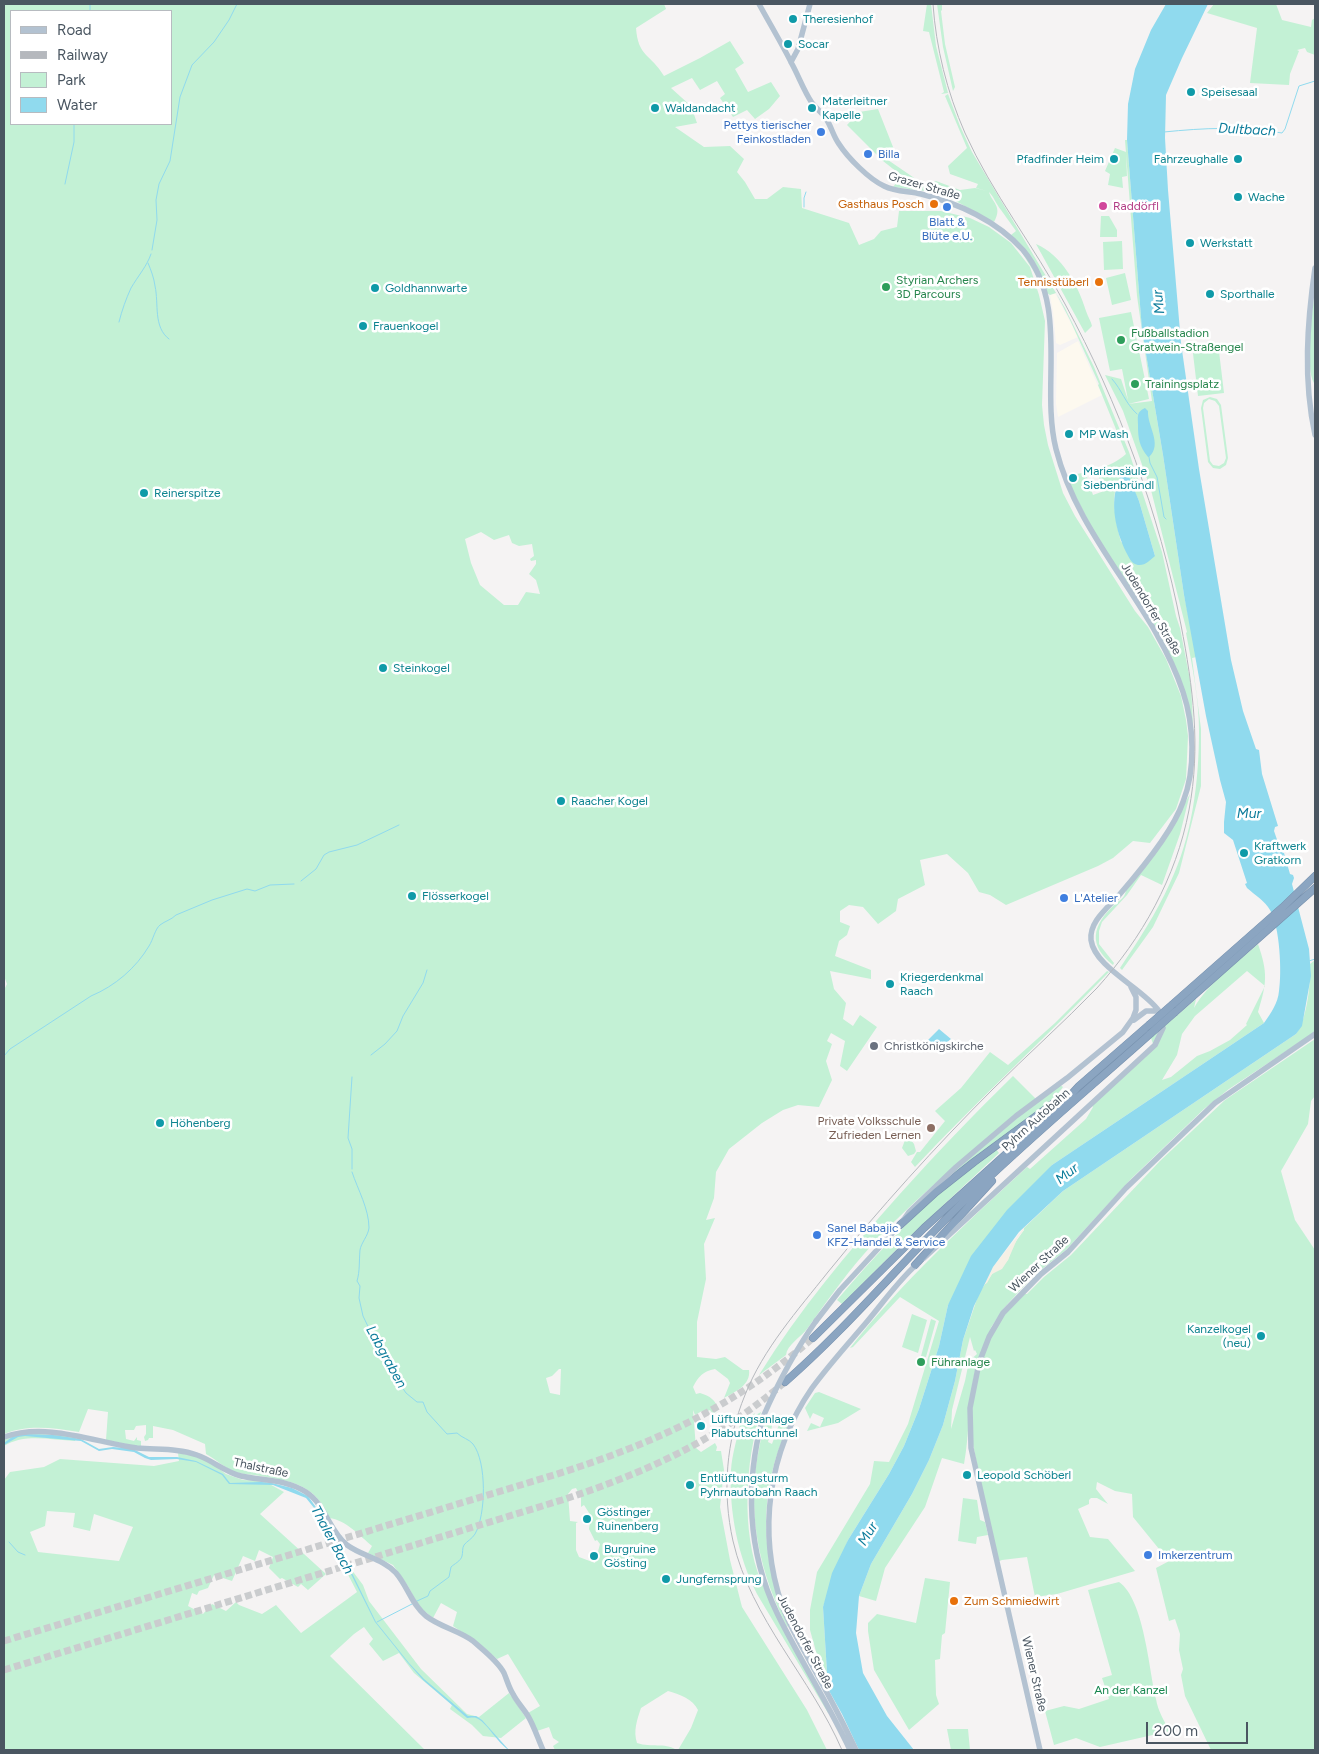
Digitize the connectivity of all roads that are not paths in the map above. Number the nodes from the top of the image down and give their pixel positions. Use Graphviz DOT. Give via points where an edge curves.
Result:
graph roads {
  1 [pos="759,4"];
  2 [pos="810,4"];
  3 [pos="791,62"];
  4 [pos="1315,268"];
  5 [pos="1315,435"];
  6 [pos="1065,478"];
  7 [pos="1315,876"];
  8 [pos="1315,888"];
  9 [pos="1128,983"];
  10 [pos="1128,1026"];
  11 [pos="1163,1028"];
  12 [pos="1315,1034"];
  13 [pos="1079,1086"];
  14 [pos="1030,1140"];
  15 [pos="900,1225"];
  16 [pos="915,1265"];
  17 [pos="812,1338"];
  18 [pos="785,1382"];
  19 [pos="4,1437"];
  20 [pos="542,1750"];
  21 [pos="850,1750"];
  22 [pos="856,1750"];
  23 [pos="1040,1750"];
  1 -- 3 [label="main road, Grazer Straße"];
  2 -- 3 [label="main road" via="798,49"];
  3 -- 6 [label="main road, Grazer Straße" via="806,94 826,118 839,144 870,176 892,189 953,203 972,212 1010,237 1034,266 1048,305 1051,417"];
  4 -- 5 [label="main road" via="1308,352"];
  6 -- 9 [label="main road, Judendorfer Straße" via="1083,516 1170,659 1185,698 1191,736 1188,786 1178,814 1144,865 1093,929 1092,942 1099,957"];
  7 -- 13 [label="highway, Pyhrn Autobahn, bridge"];
  8 -- 14 [label="highway, Pyhrn Autobahn, bridge"];
  9 -- 10 [label="main road" via="1135,993 1137,1006"];
  9 -- 10 [label="main road, Judendorfer Straße" via="1159,1011 1143,1013"];
  10 -- 15 [label="main road, Judendorfer Straße" via="956,1167 908,1212"];
  11 -- 16 [label="main road, Judendorfer Straße" via="1155,1045"];
  12 -- 23 [label="main road, Wiener Straße" via="1215,1103 1142,1172 1068,1252 1003,1312 980,1357 970,1408 971,1448"];
  13 -- 15 [label="highway" via="974,1162"];
  13 -- 17 [label="highway, Pyhrn Autobahn" via="924,1228"];
  14 -- 16 [label="highway"];
  14 -- 18 [label="highway, Pyhrn Autobahn" via="959,1206"];
  15 -- 21 [label="main road, Judendorfer Straße, bridge" via="840,1290 802,1341 778,1382 764,1417 756,1442 752,1474 750,1503 755,1550 765,1583 776,1612 836,1718"];
  16 -- 22 [label="main road, Judendorfer Straße" via="812,1389 781,1447 769,1504 768,1539 782,1604"];
  19 -- 20 [label="main road, Thalstraße" via="16,1432 53,1432 139,1448 187,1452 240,1476 288,1483 306,1492 318,1503 347,1545 388,1566 402,1581 419,1610 472,1641 498,1665 532,1723"];
}
